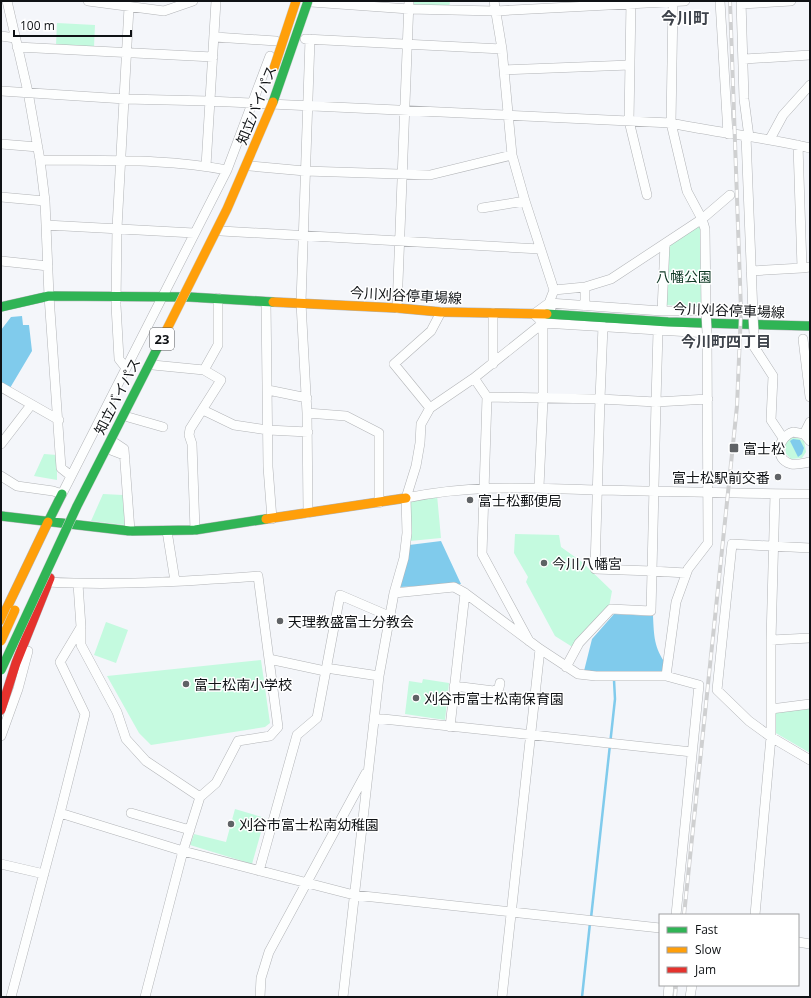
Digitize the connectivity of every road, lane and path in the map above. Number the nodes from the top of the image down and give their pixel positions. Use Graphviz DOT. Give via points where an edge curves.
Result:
graph roads {
  1 [pos="7,1"];
  2 [pos="88,1"];
  3 [pos="193,1"];
  4 [pos="216,1"];
  5 [pos="288,1"];
  6 [pos="296,1"];
  7 [pos="310,1"];
  8 [pos="494,1"];
  9 [pos="685,1"];
  10 [pos="720,1"];
  11 [pos="791,1"];
  12 [pos="673,2"];
  13 [pos="631,3"];
  14 [pos="741,3"];
  15 [pos="409,5"];
  16 [pos="129,7"];
  17 [pos="495,12"];
  18 [pos="1,36"];
  19 [pos="215,37"];
  20 [pos="15,38"];
  21 [pos="299,38"];
  22 [pos="310,39"];
  23 [pos="276,41"];
  24 [pos="407,44"];
  25 [pos="17,47"];
  26 [pos="502,49"];
  27 [pos="125,52"];
  28 [pos="810,56"];
  29 [pos="213,57"];
  30 [pos="744,59"];
  31 [pos="630,65"];
  32 [pos="504,70"];
  33 [pos="810,85"];
  34 [pos="1,91"];
  35 [pos="28,92"];
  36 [pos="125,99"];
  37 [pos="209,101"];
  38 [pos="252,104"];
  39 [pos="275,105"];
  40 [pos="309,107"];
  41 [pos="404,110"];
  42 [pos="507,115"];
  43 [pos="629,121"];
  44 [pos="671,123"];
  45 [pos="728,134"];
  46 [pos="748,137"];
  47 [pos="770,139"];
  48 [pos="1,144"];
  49 [pos="798,146"];
  50 [pos="38,147"];
  51 [pos="810,148"];
  52 [pos="512,155"];
  53 [pos="40,160"];
  54 [pos="122,161"];
  55 [pos="206,166"];
  56 [pos="250,166"];
  57 [pos="226,170"];
  58 [pos="305,171"];
  59 [pos="402,175"];
  60 [pos="647,195"];
  61 [pos="730,195"];
  62 [pos="1,197"];
  63 [pos="45,201"];
  64 [pos="525,201"];
  65 [pos="482,208"];
  66 [pos="702,219"];
  67 [pos="46,225"];
  68 [pos="117,228"];
  69 [pos="220,231"];
  70 [pos="194,233"];
  71 [pos="303,236"];
  72 [pos="399,240"];
  73 [pos="665,244"];
  74 [pos="540,249"];
  75 [pos="1,261"];
  76 [pos="48,266"];
  77 [pos="806,268"];
  78 [pos="751,271"];
  79 [pos="585,287"];
  80 [pos="554,290"];
  81 [pos="49,296"];
  82 [pos="117,296"];
  83 [pos="163,297"];
  84 [pos="189,297"];
  85 [pos="218,298"];
  86 [pos="266,302"];
  87 [pos="301,303"];
  88 [pos="548,303"];
  89 [pos="585,306"];
  90 [pos="1,307"];
  91 [pos="397,308"];
  92 [pos="662,310"];
  93 [pos="706,311"];
  94 [pos="441,312"];
  95 [pos="493,313"];
  96 [pos="554,314"];
  97 [pos="540,317"];
  98 [pos="603,326"];
  99 [pos="810,326"];
  100 [pos="658,330"];
  101 [pos="707,333"];
  102 [pos="803,339"];
  103 [pos="493,364"];
  104 [pos="153,365"];
  105 [pos="126,368"];
  106 [pos="204,370"];
  107 [pos="474,378"];
  108 [pos="1,386"];
  109 [pos="268,390"];
  110 [pos="487,397"];
  111 [pos="810,397"];
  112 [pos="307,398"];
  113 [pos="544,399"];
  114 [pos="600,399"];
  115 [pos="708,399"];
  116 [pos="656,402"];
  117 [pos="31,405"];
  118 [pos="430,408"];
  119 [pos="203,410"];
  120 [pos="308,413"];
  121 [pos="128,417"];
  122 [pos="59,420"];
  123 [pos="810,422"];
  124 [pos="163,427"];
  125 [pos="268,430"];
  126 [pos="308,432"];
  127 [pos="783,438"];
  128 [pos="807,438"];
  129 [pos="1,444"];
  130 [pos="113,447"];
  131 [pos="810,462"];
  132 [pos="1,476"];
  133 [pos="72,476"];
  134 [pos="485,487"];
  135 [pos="539,487"];
  136 [pos="596,490"];
  137 [pos="654,490"];
  138 [pos="708,491"];
  139 [pos="62,494"];
  140 [pos="775,494"];
  141 [pos="810,494"];
  142 [pos="406,498"];
  143 [pos="379,503"];
  144 [pos="308,513"];
  145 [pos="1,516"];
  146 [pos="272,519"];
  147 [pos="48,522"];
  148 [pos="75,524"];
  149 [pos="195,530"];
  150 [pos="130,531"];
  151 [pos="167,531"];
  152 [pos="773,546"];
  153 [pos="810,548"];
  154 [pos="652,571"];
  155 [pos="686,573"];
  156 [pos="175,581"];
  157 [pos="48,582"];
  158 [pos="78,584"];
  159 [pos="394,593"];
  160 [pos="465,593"];
  161 [pos="3,608"];
  162 [pos="389,616"];
  163 [pos="1,620"];
  164 [pos="32,624"];
  165 [pos="82,627"];
  166 [pos="810,638"];
  167 [pos="771,640"];
  168 [pos="1,641"];
  169 [pos="528,641"];
  170 [pos="540,649"];
  171 [pos="269,659"];
  172 [pos="566,667"];
  173 [pos="325,669"];
  174 [pos="1,670"];
  175 [pos="379,676"];
  176 [pos="666,676"];
  177 [pos="500,683"];
  178 [pos="454,686"];
  179 [pos="810,704"];
  180 [pos="771,709"];
  181 [pos="1,710"];
  182 [pos="374,718"];
  183 [pos="450,727"];
  184 [pos="530,734"];
  185 [pos="1,736"];
  186 [pos="771,737"];
  187 [pos="692,752"];
  188 [pos="810,760"];
  189 [pos="368,768"];
  190 [pos="200,797"];
  191 [pos="60,813"];
  192 [pos="131,813"];
  193 [pos="190,830"];
  194 [pos="183,851"];
  195 [pos="1,864"];
  196 [pos="259,871"];
  197 [pos="44,874"];
  198 [pos="308,883"];
  199 [pos="354,895"];
  200 [pos="512,912"];
  201 [pos="676,914"];
  202 [pos="755,914"];
  203 [pos="659,928"];
  204 [pos="799,942"];
  205 [pos="810,944"];
  206 [pos="669,986"];
  207 [pos="692,986"];
  208 [pos="11,997"];
  209 [pos="145,997"];
  210 [pos="260,997"];
  211 [pos="342,997"];
  212 [pos="502,997"];
  213 [pos="668,997"];
  214 [pos="690,997"];
  1 -- 20 [label="street"];
  2 -- 16 [label="street"];
  3 -- 16 [label="street" via="168,11"];
  4 -- 19 [label="street"];
  5 -- 23 [label="street"];
  6 -- 168 [label="main road, 知立バイパス / 23, bridge" via="260,108 226,185"];
  7 -- 15 [label="street"];
  7 -- 21 [label="street"];
  7 -- 174 [label="main road, 知立バイパス / 23, bridge" via="259,137 223,217 53,554"];
  8 -- 17 [label="street"];
  9 -- 12 [label="street"];
  10 -- 45 [label="street"];
  11 -- 14 [label="street"];
  12 -- 13 [label="street"];
  12 -- 44 [label="street"];
  13 -- 17 [label="street"];
  13 -- 31 [label="street"];
  14 -- 30 [label="street"];
  15 -- 17 [label="street"];
  15 -- 24 [label="street"];
  16 -- 27 [label="street"];
  17 -- 26 [label="street"];
  18 -- 20 [label="street"];
  19 -- 23 [label="street"];
  19 -- 29 [label="street"];
  20 -- 25 [label="street"];
  21 -- 22 [label="street"];
  21 -- 39 [label="street"];
  22 -- 24 [label="street"];
  22 -- 40 [label="street"];
  23 -- 38 [label="street"];
  24 -- 26 [label="street"];
  24 -- 41 [label="street"];
  25 -- 27 [label="street"];
  25 -- 35 [label="street"];
  26 -- 32 [label="street"];
  27 -- 29 [label="street"];
  27 -- 36 [label="street"];
  28 -- 30 [label="street"];
  29 -- 37 [label="street"];
  30 -- 46 [label="street" via="744,99"];
  31 -- 32 [label="street"];
  31 -- 43 [label="street"];
  32 -- 42 [label="street"];
  33 -- 47 [label="street" via="783,115"];
  34 -- 35 [label="street"];
  35 -- 36 [label="street"];
  35 -- 50 [label="street"];
  36 -- 37 [label="street"];
  36 -- 54 [label="street"];
  37 -- 38 [label="street"];
  37 -- 55 [label="street"];
  38 -- 39 [label="street"];
  38 -- 57 [label="street"];
  39 -- 40 [label="street"];
  39 -- 56 [label="street"];
  40 -- 41 [label="street"];
  40 -- 58 [label="street"];
  41 -- 42 [label="street"];
  41 -- 59 [label="street"];
  42 -- 43 [label="street"];
  42 -- 52 [label="street"];
  43 -- 44 [label="street"];
  43 -- 60 [label="street"];
  44 -- 45 [label="street"];
  44 -- 66 [label="street" via="687,191"];
  45 -- 46 [label="street"];
  46 -- 47 [label="street"];
  46 -- 78 [label="street"];
  47 -- 49 [label="street"];
  48 -- 50 [label="street"];
  49 -- 51 [label="street"];
  49 -- 77 [label="street"];
  50 -- 53 [label="street"];
  52 -- 59 [label="street" via="430,175"];
  52 -- 64 [label="street"];
  53 -- 54 [label="street"];
  53 -- 63 [label="street"];
  54 -- 55 [label="street"];
  54 -- 68 [label="street"];
  55 -- 57 [label="street"];
  56 -- 58 [label="street"];
  56 -- 69 [label="street"];
  57 -- 70 [label="street"];
  58 -- 59 [label="street"];
  58 -- 71 [label="street"];
  59 -- 72 [label="street"];
  61 -- 66 [label="street"];
  62 -- 63 [label="street"];
  63 -- 67 [label="street"];
  64 -- 65 [label="street"];
  64 -- 74 [label="street"];
  66 -- 73 [label="street"];
  66 -- 93 [label="street" via="705,229"];
  67 -- 68 [label="street"];
  67 -- 76 [label="street"];
  68 -- 70 [label="street"];
  68 -- 82 [label="street"];
  69 -- 71 [label="street"];
  69 -- 84 [label="street"];
  70 -- 83 [label="street"];
  71 -- 72 [label="street"];
  71 -- 87 [label="street"];
  72 -- 74 [label="street"];
  72 -- 91 [label="street"];
  73 -- 79 [label="street" via="611,279"];
  73 -- 92 [label="street"];
  74 -- 80 [label="street"];
  75 -- 76 [label="street"];
  76 -- 81 [label="street"];
  77 -- 78 [label="street"];
  78 -- 127 [label="street, bridge" via="753,345 773,376 771,420"];
  79 -- 80 [label="street"];
  79 -- 89 [label="street"];
  80 -- 88 [label="street"];
  81 -- 82 [label="main road, 今川刈谷停車場線"];
  81 -- 90 [label="main road, 今川刈谷停車場線"];
  81 -- 122 [label="street"];
  82 -- 83 [label="main road, 今川刈谷停車場線"];
  82 -- 105 [label="street" via="119,359"];
  83 -- 84 [label="main road, 今川刈谷停車場線"];
  83 -- 105 [label="street"];
  84 -- 85 [label="main road, 今川刈谷停車場線"];
  84 -- 104 [label="street"];
  85 -- 86 [label="main road, 今川刈谷停車場線"];
  85 -- 106 [label="street" via="218,345"];
  86 -- 87 [label="main road, 今川刈谷停車場線"];
  86 -- 109 [label="street"];
  87 -- 91 [label="main road, 今川刈谷停車場線"];
  87 -- 112 [label="street"];
  88 -- 89 [label="street"];
  88 -- 96 [label="street"];
  88 -- 97 [label="street"];
  89 -- 92 [label="street"];
  91 -- 94 [label="main road, 今川刈谷停車場線"];
  92 -- 93 [label="street"];
  93 -- 101 [label="street, bridge"];
  94 -- 95 [label="main road, 今川刈谷停車場線"];
  94 -- 118 [label="street" via="431,331 394,364"];
  95 -- 97 [label="main road, 今川刈谷停車場線"];
  95 -- 103 [label="street"];
  96 -- 97 [label="main road, 今川刈谷停車場線"];
  96 -- 99 [label="main road, 今川刈谷停車場線" via="668,322"];
  97 -- 98 [label="street"];
  97 -- 103 [label="street"];
  97 -- 113 [label="street"];
  98 -- 100 [label="street"];
  98 -- 114 [label="street"];
  100 -- 101 [label="street"];
  100 -- 116 [label="street"];
  101 -- 115 [label="street"];
  102 -- 111 [label="street"];
  103 -- 107 [label="street"];
  104 -- 106 [label="street"];
  104 -- 121 [label="street"];
  105 -- 133 [label="street"];
  106 -- 119 [label="street" via="220,380"];
  107 -- 110 [label="street"];
  107 -- 118 [label="street"];
  108 -- 117 [label="street"];
  109 -- 112 [label="street"];
  109 -- 125 [label="street"];
  110 -- 113 [label="street"];
  110 -- 134 [label="street"];
  112 -- 120 [label="street"];
  113 -- 114 [label="street"];
  113 -- 135 [label="street"];
  114 -- 116 [label="street"];
  114 -- 136 [label="street"];
  115 -- 116 [label="street"];
  115 -- 138 [label="street"];
  116 -- 137 [label="street"];
  117 -- 122 [label="street"];
  117 -- 129 [label="street"];
  118 -- 142 [label="street" via="421,424 416,466"];
  119 -- 125 [label="street" via="234,424"];
  119 -- 149 [label="street" via="190,428 189,435 192,444"];
  120 -- 126 [label="street"];
  120 -- 143 [label="street" via="346,416 379,433"];
  121 -- 124 [label="street"];
  121 -- 130 [label="street"];
  122 -- 133 [label="street" via="61,468"];
  123 -- 128 [label="street"];
  125 -- 126 [label="street"];
  125 -- 146 [label="street"];
  126 -- 144 [label="street"];
  127 -- 128 [label="street" via="793,432"];
  127 -- 131 [label="street" via="779,452 784,460 793,464"];
  130 -- 148 [label="street"];
  130 -- 150 [label="street" via="124,449"];
  132 -- 139 [label="street" via="17,486"];
  133 -- 139 [label="street"];
  134 -- 135 [label="street"];
  134 -- 142 [label="street" via="440,491"];
  134 -- 169 [label="street" via="482,554"];
  135 -- 136 [label="street"];
  136 -- 137 [label="street"];
  136 -- 154 [label="street" via="595,569"];
  137 -- 138 [label="street"];
  137 -- 154 [label="street"];
  138 -- 140 [label="street"];
  138 -- 155 [label="street" via="707,547 693,560"];
  139 -- 147 [label="main road"];
  140 -- 141 [label="street"];
  140 -- 152 [label="street"];
  142 -- 143 [label="main road"];
  142 -- 159 [label="street" via="407,534 404,558"];
  143 -- 144 [label="main road"];
  144 -- 146 [label="main road"];
  145 -- 147 [label="main road"];
  146 -- 149 [label="main road"];
  147 -- 148 [label="main road"];
  147 -- 161 [label="main road"];
  148 -- 150 [label="main road"];
  148 -- 157 [label="main road"];
  149 -- 151 [label="main road"];
  150 -- 151 [label="main road"];
  151 -- 156 [label="street"];
  152 -- 153 [label="street"];
  152 -- 167 [label="street"];
  152 -- 186 [label="street" via="732,544 717,690 749,721"];
  154 -- 155 [label="street"];
  154 -- 172 [label="street" via="651,611 611,609 579,643"];
  155 -- 176 [label="street" via="676,602"];
  156 -- 158 [label="street"];
  156 -- 171 [label="street" via="258,576"];
  157 -- 158 [label="street"];
  157 -- 164 [label="main road"];
  158 -- 165 [label="street"];
  159 -- 160 [label="street" via="454,587"];
  159 -- 162 [label="street"];
  160 -- 169 [label="street"];
  160 -- 178 [label="street"];
  161 -- 163 [label="main road"];
  162 -- 173 [label="street" via="340,594"];
  162 -- 175 [label="street"];
  164 -- 181 [label="main road"];
  164 -- 185 [label="street" via="32,634 18,689"];
  165 -- 190 [label="street" via="81,645 117,712 126,739 146,761"];
  165 -- 191 [label="street" via="60,662 85,714"];
  166 -- 167 [label="street"];
  167 -- 180 [label="street"];
  169 -- 170 [label="street"];
  170 -- 172 [label="street"];
  170 -- 184 [label="street"];
  171 -- 173 [label="street"];
  171 -- 190 [label="street" via="278,727 270,736 238,741 216,783"];
  172 -- 176 [label="street" via="578,674 596,676"];
  173 -- 175 [label="street"];
  173 -- 196 [label="street" via="317,718 297,735"];
  175 -- 182 [label="street"];
  176 -- 187 [label="street" via="699,685"];
  177 -- 178 [label="street" via="499,688 494,691"];
  178 -- 183 [label="street"];
  179 -- 180 [label="street"];
  180 -- 186 [label="street"];
  182 -- 183 [label="street"];
  182 -- 189 [label="street"];
  183 -- 184 [label="street"];
  184 -- 187 [label="street"];
  184 -- 200 [label="street"];
  186 -- 188 [label="street"];
  186 -- 202 [label="street"];
  187 -- 201 [label="street"];
  189 -- 198 [label="street"];
  189 -- 199 [label="street"];
  190 -- 193 [label="street"];
  191 -- 194 [label="street"];
  191 -- 197 [label="street"];
  192 -- 193 [label="street"];
  193 -- 194 [label="street"];
  194 -- 196 [label="street"];
  194 -- 209 [label="street"];
  195 -- 197 [label="street"];
  196 -- 198 [label="street"];
  197 -- 208 [label="street"];
  198 -- 199 [label="street"];
  198 -- 210 [label="street" via="269,952 261,978"];
  199 -- 200 [label="street"];
  199 -- 211 [label="street"];
  200 -- 203 [label="street"];
  200 -- 212 [label="street"];
  204 -- 205 [label="street"];
  206 -- 213 [label="street"];
  207 -- 214 [label="street"];
}
